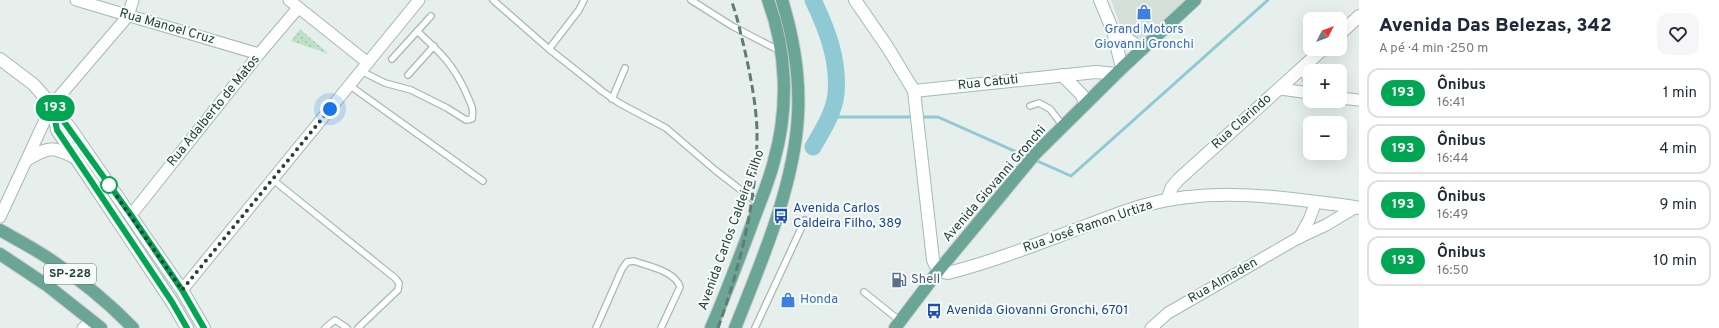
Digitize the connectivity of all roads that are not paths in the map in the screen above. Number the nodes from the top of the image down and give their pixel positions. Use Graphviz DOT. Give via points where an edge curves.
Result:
graph roads {
  1 [pos="76,0"];
  2 [pos="133,0"];
  3 [pos="419,0"];
  4 [pos="493,0"];
  5 [pos="584,0"];
  6 [pos="691,0"];
  7 [pos="768,0"];
  8 [pos="782,0"];
  9 [pos="855,0"];
  10 [pos="1100,0"];
  11 [pos="1195,0"];
  12 [pos="291,2"];
  13 [pos="128,16"];
  14 [pos="431,16"];
  15 [pos="1359,16"];
  16 [pos="1347,27"];
  17 [pos="417,31"];
  18 [pos="1113,31"];
  19 [pos="434,46"];
  20 [pos="549,49"];
  21 [pos="1142,49"];
  22 [pos="780,51"];
  23 [pos="259,54"];
  24 [pos="1316,56"];
  25 [pos="0,59"];
  26 [pos="392,59"];
  27 [pos="1307,64"];
  28 [pos="364,67"];
  29 [pos="625,68"];
  30 [pos="1303,68"];
  31 [pos="1119,71"];
  32 [pos="408,75"];
  33 [pos="1062,76"];
  34 [pos="349,85"];
  35 [pos="1280,89"];
  36 [pos="914,91"];
  37 [pos="1303,92"];
  38 [pos="612,99"];
  39 [pos="1347,99"];
  40 [pos="1359,100"];
  41 [pos="1085,104"];
  42 [pos="52,105"];
  43 [pos="1030,106"];
  44 [pos="1063,126"];
  45 [pos="70,128"];
  46 [pos="57,130"];
  47 [pos="75,158"];
  48 [pos="28,159"];
  49 [pos="272,179"];
  50 [pos="484,180"];
  51 [pos="1167,200"];
  52 [pos="1316,202"];
  53 [pos="759,204"];
  54 [pos="1357,207"];
  55 [pos="131,215"];
  56 [pos="0,217"];
  57 [pos="805,220"];
  58 [pos="0,230"];
  59 [pos="1298,238"];
  60 [pos="0,254"];
  61 [pos="939,270"];
  62 [pos="182,290"];
  63 [pos="864,292"];
  64 [pos="897,324"];
  65 [pos="92,326"];
  66 [pos="133,328"];
  67 [pos="187,328"];
  68 [pos="204,328"];
  69 [pos="325,328"];
  70 [pos="347,328"];
  71 [pos="358,328"];
  72 [pos="596,328"];
  73 [pos="661,328"];
  74 [pos="711,328"];
  75 [pos="735,328"];
  76 [pos="755,328"];
  77 [pos="1151,328"];
  1 -- 13 [label="street, Rua Manoel Cruz"];
  2 -- 13 [label="street"];
  3 -- 28 [label="street"];
  4 -- 20 [label="lane"];
  5 -- 20 [label="lane"];
  6 -- 22 [label="lane" via="732,26"];
  7 -- 22 [label="main road, Avenida Carlos Caldeira Filho" via="775,18"];
  8 -- 75 [label="main road" via="788,19 796,68 798,114 792,161 765,253"];
  9 -- 36 [label="street"];
  10 -- 18 [label="street"];
  11 -- 21 [label="main road, Avenida Giovanni Gronchi"];
  12 -- 23 [label="street, Rua Adalberto de Matos"];
  12 -- 28 [label="street"];
  13 -- 23 [label="street, Rua Manoel Cruz"];
  13 -- 42 [label="street"];
  14 -- 17 [label="lane"];
  15 -- 16 [label="street"];
  17 -- 19 [label="lane"];
  17 -- 26 [label="lane"];
  18 -- 21 [label="street"];
  18 -- 31 [label="street"];
  19 -- 28 [label="lane" via="449,62 460,80 474,109 472,119 466,120 418,94 385,83"];
  19 -- 32 [label="lane"];
  20 -- 38 [label="lane"];
  21 -- 31 [label="main road, Avenida Giovanni Gronchi"];
  22 -- 53 [label="main road, Avenida Carlos Caldeira Filho" via="784,66 784,109 775,160"];
  23 -- 55 [label="street, Rua Adalberto de Matos"];
  24 -- 27 [label="street, Rua Clarindo"];
  25 -- 42 [label="street" via="32,84"];
  28 -- 34 [label="street"];
  29 -- 38 [label="lane"];
  30 -- 35 [label="street, Rua Clarindo"];
  31 -- 33 [label="street, Rua Catuti"];
  31 -- 41 [label="main road, Avenida Giovanni Gronchi"];
  33 -- 36 [label="street, Rua Catuti"];
  33 -- 41 [label="street" via="1082,95"];
  34 -- 49 [label="street"];
  34 -- 50 [label="lane"];
  35 -- 37 [label="street"];
  35 -- 51 [label="street, Rua Clarindo" via="1179,179 1172,187"];
  36 -- 61 [label="street" via="933,260"];
  38 -- 53 [label="lane" via="666,128"];
  39 -- 40 [label="street"];
  41 -- 44 [label="main road, Avenida Giovanni Gronchi"];
  42 -- 45 [label="street"];
  42 -- 46 [label="street"];
  42 -- 48 [label="street"];
  43 -- 44 [label="lane" via="1039,103 1050,109"];
  44 -- 61 [label="main road, Avenida Giovanni Gronchi" via="1036,153"];
  45 -- 46 [label="street"];
  45 -- 55 [label="street"];
  46 -- 47 [label="street"];
  47 -- 48 [label="street" via="59,150 49,149"];
  47 -- 67 [label="street"];
  48 -- 56 [label="street"];
  49 -- 62 [label="street"];
  49 -- 71 [label="lane" via="399,283 398,290"];
  51 -- 52 [label="street, Rua José Ramon Urtiza" via="1234,194"];
  51 -- 61 [label="street, Rua José Ramon Urtiza" via="1119,213 975,267 948,273"];
  52 -- 54 [label="street, Rua José Ramon Urtiza"];
  52 -- 59 [label="street, Rua Almaden"];
  53 -- 74 [label="main road, Avenida Carlos Caldeira Filho"];
  54 -- 59 [label="street, Rua Almaden" via="1326,226"];
  55 -- 62 [label="street"];
  57 -- 76 [label="lane"];
  58 -- 66 [label="main road, SP-228" via="47,257 116,311"];
  59 -- 77 [label="street, Rua Almaden" via="1168,313"];
  60 -- 65 [label="main road, SP-228" via="48,286"];
  61 -- 64 [label="main road, Avenida Giovanni Gronchi"];
  62 -- 68 [label="street"];
  63 -- 64 [label="lane"];
  69 -- 70 [label="lane" via="334,320"];
  72 -- 73 [label="lane" via="622,269 627,262 634,261 672,276 678,282 680,287"];
}
